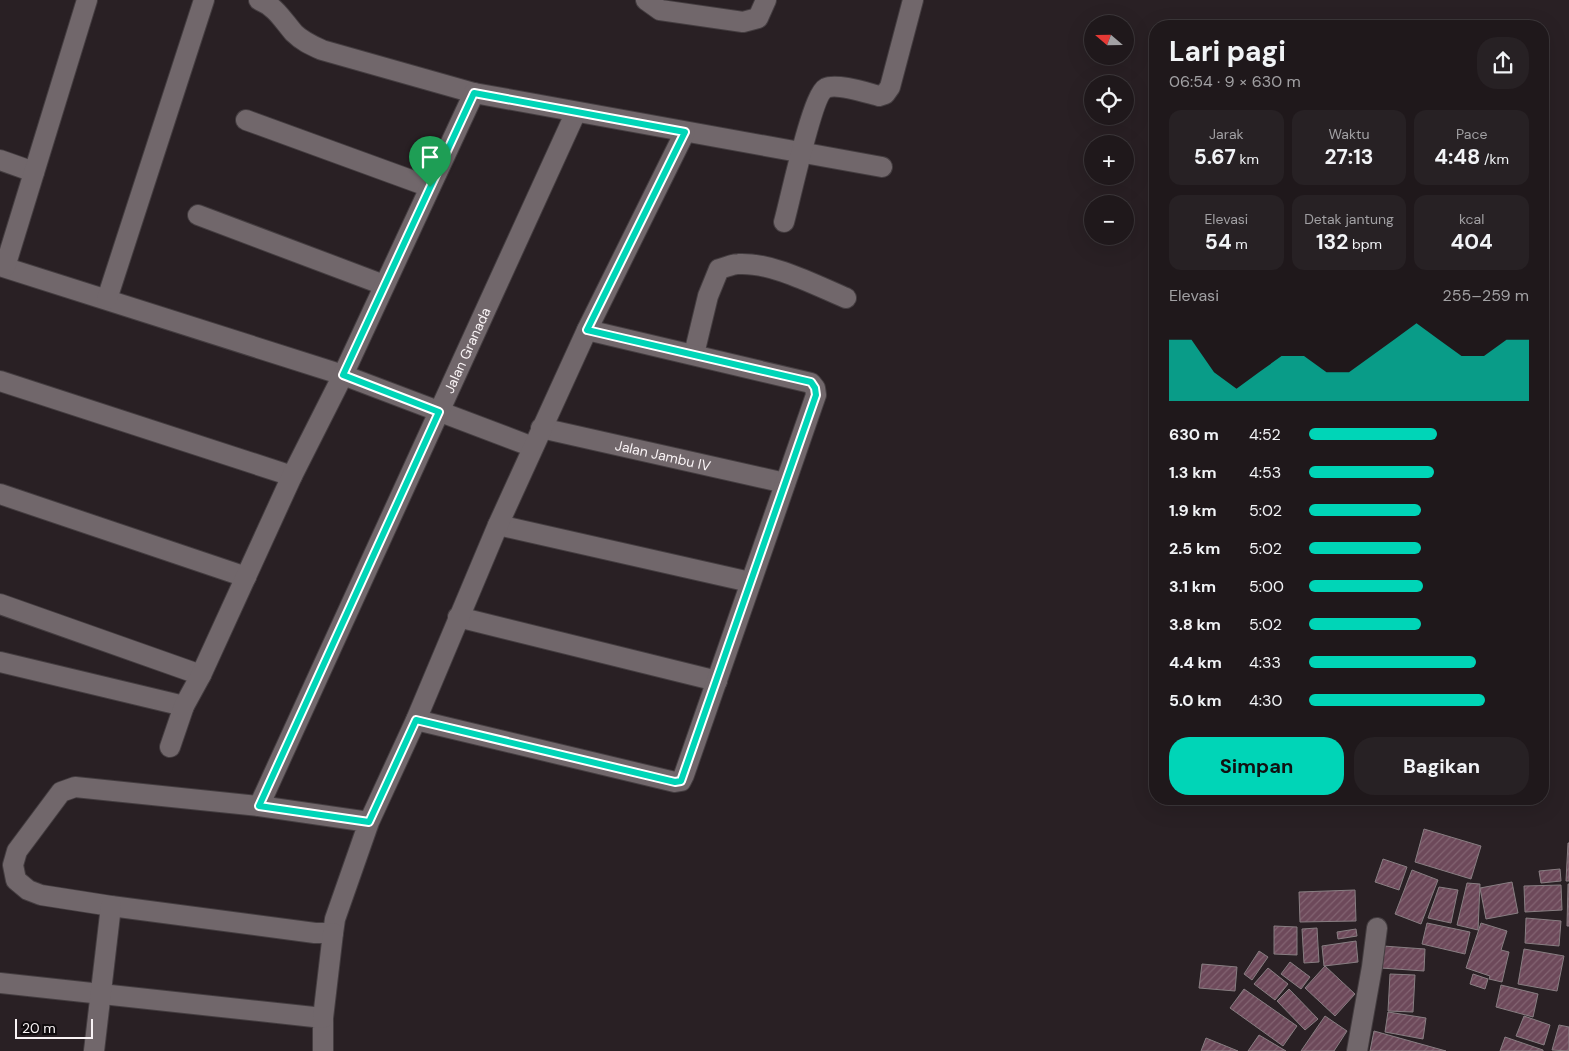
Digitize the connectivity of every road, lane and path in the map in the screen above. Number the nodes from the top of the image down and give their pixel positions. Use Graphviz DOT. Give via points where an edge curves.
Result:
graph roads {
  1 [pos="87,0"];
  2 [pos="204,0"];
  3 [pos="258,0"];
  4 [pos="646,0"];
  5 [pos="766,0"];
  6 [pos="913,0"];
  7 [pos="474,93"];
  8 [pos="576,112"];
  9 [pos="246,120"];
  10 [pos="685,132"];
  11 [pos="803,152"];
  12 [pos="0,160"];
  13 [pos="882,167"];
  14 [pos="34,172"];
  15 [pos="430,187"];
  16 [pos="198,216"];
  17 [pos="784,222"];
  18 [pos="2,267"];
  19 [pos="384,285"];
  20 [pos="846,298"];
  21 [pos="107,299"];
  22 [pos="587,330"];
  23 [pos="694,354"];
  24 [pos="343,375"];
  25 [pos="0,381"];
  26 [pos="439,412"];
  27 [pos="541,428"];
  28 [pos="532,447"];
  29 [pos="292,476"];
  30 [pos="785,483"];
  31 [pos="0,494"];
  32 [pos="498,525"];
  33 [pos="246,577"];
  34 [pos="750,582"];
  35 [pos="1,608"];
  36 [pos="458,617"];
  37 [pos="0,662"];
  38 [pos="200,675"];
  39 [pos="716,681"];
  40 [pos="184,706"];
  41 [pos="416,720"];
  42 [pos="170,747"];
  43 [pos="259,806"];
  44 [pos="369,822"];
  45 [pos="111,906"];
  46 [pos="1377,928"];
  47 [pos="333,933"];
  48 [pos="0,983"];
  49 [pos="101,995"];
  50 [pos="323,1018"];
  51 [pos="94,1051"];
  52 [pos="323,1051"];
  53 [pos="1357,1051"];
  1 -- 14 [label="street"];
  2 -- 21 [label="street"];
  3 -- 7 [label="street" via="269,4 305,42 322,50"];
  4 -- 5 [label="street" via="660,10 743,22 758,18"];
  6 -- 11 [label="street" via="887,92 878,96 827,87 817,100"];
  7 -- 8 [label="street"];
  7 -- 15 [label="street"];
  8 -- 10 [label="street"];
  8 -- 26 [label="street, Jalan Granada"];
  9 -- 15 [label="street"];
  10 -- 11 [label="street"];
  10 -- 22 [label="street"];
  11 -- 13 [label="street"];
  11 -- 17 [label="street"];
  12 -- 14 [label="street"];
  14 -- 18 [label="street"];
  15 -- 19 [label="street"];
  16 -- 19 [label="street"];
  18 -- 21 [label="street"];
  19 -- 24 [label="street"];
  20 -- 23 [label="street" via="796,276 757,265 737,264 719,270 708,296"];
  21 -- 24 [label="street"];
  22 -- 23 [label="street"];
  22 -- 27 [label="street"];
  23 -- 30 [label="street" via="811,382 816,395"];
  24 -- 26 [label="street"];
  24 -- 29 [label="street"];
  25 -- 29 [label="street"];
  26 -- 28 [label="street"];
  26 -- 43 [label="street, Jalan Granada"];
  27 -- 28 [label="street"];
  27 -- 30 [label="street, Jalan Jambu IV"];
  28 -- 32 [label="street"];
  29 -- 33 [label="street"];
  30 -- 34 [label="street"];
  31 -- 33 [label="street"];
  32 -- 34 [label="street"];
  32 -- 36 [label="street"];
  33 -- 38 [label="street"];
  34 -- 39 [label="street"];
  35 -- 38 [label="street"];
  36 -- 39 [label="street"];
  36 -- 41 [label="street"];
  37 -- 40 [label="street"];
  38 -- 40 [label="street"];
  39 -- 41 [label="street" via="684,775 681,781 675,782"];
  40 -- 42 [label="street"];
  41 -- 44 [label="street"];
  43 -- 44 [label="street"];
  43 -- 45 [label="street" via="75,787 61,792 16,851 13,865 16,880 41,895"];
  44 -- 47 [label="street"];
  45 -- 47 [label="street"];
  45 -- 49 [label="street"];
  46 -- 53 [label="street"];
  47 -- 50 [label="street"];
  48 -- 49 [label="street"];
  49 -- 50 [label="street"];
  49 -- 51 [label="street"];
  50 -- 52 [label="street"];
}
